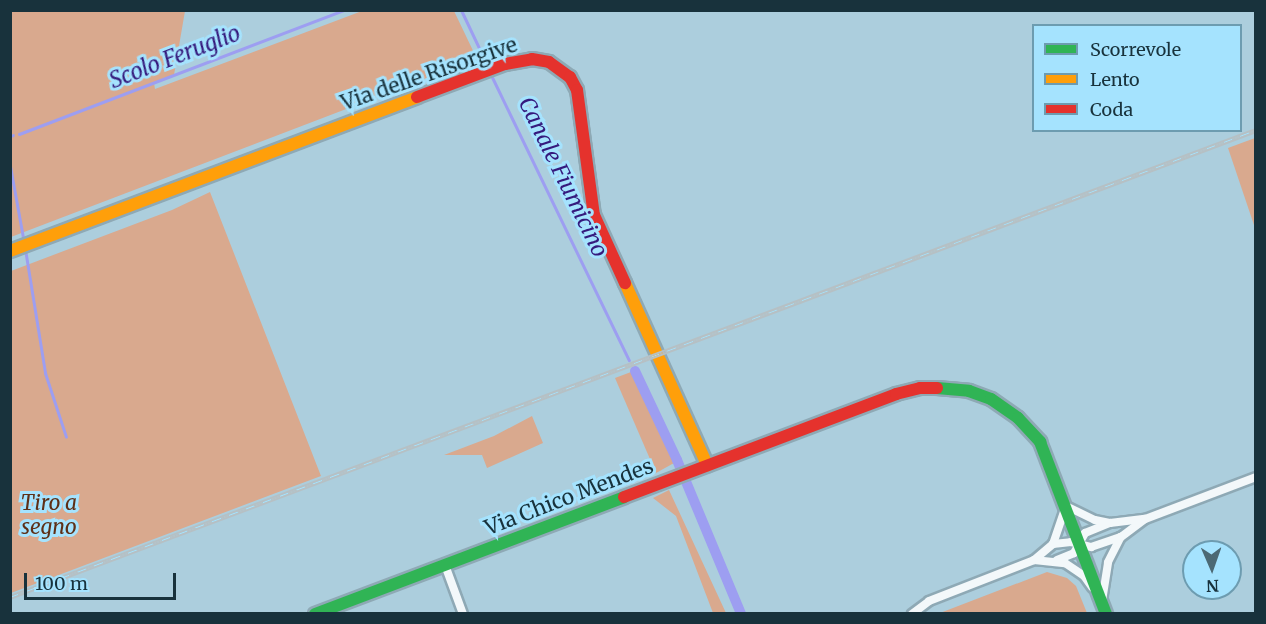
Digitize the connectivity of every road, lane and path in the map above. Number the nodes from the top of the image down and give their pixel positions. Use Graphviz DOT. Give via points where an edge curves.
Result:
graph roads {
  1 [pos="10,251"];
  2 [pos="707,465"];
  3 [pos="1256,477"];
  4 [pos="1066,506"];
  5 [pos="1145,519"];
  6 [pos="1110,523"];
  7 [pos="1120,537"];
  8 [pos="1081,543"];
  9 [pos="1053,544"];
  10 [pos="1034,560"];
  11 [pos="1057,560"];
  12 [pos="445,565"];
  13 [pos="1104,608"];
  14 [pos="315,614"];
  15 [pos="463,614"];
  16 [pos="912,614"];
  1 -- 2 [label="street, Via delle Risorgive" via="500,66 531,59 549,62 573,83 580,104 594,215"];
  2 -- 4 [label="street, Via Chico Mendes" via="896,394 943,387 991,399 1018,418 1040,442"];
  2 -- 12 [label="street, Via Chico Mendes"];
  3 -- 5 [label="street"];
  4 -- 6 [label="street"];
  4 -- 8 [label="street, Via Chico Mendes"];
  4 -- 9 [label="street"];
  5 -- 6 [label="street"];
  5 -- 7 [label="street"];
  6 -- 8 [label="street" via="1085,532"];
  7 -- 8 [label="street" via="1100,546"];
  7 -- 13 [label="street" via="1108,562"];
  8 -- 9 [label="street"];
  8 -- 11 [label="street" via="1074,553"];
  8 -- 13 [label="street, Via Chico Mendes"];
  9 -- 10 [label="street"];
  10 -- 11 [label="street"];
  10 -- 16 [label="street" via="929,601"];
  11 -- 13 [label="street" via="1084,576"];
  12 -- 14 [label="street, Via Chico Mendes"];
  12 -- 15 [label="street"];
}
